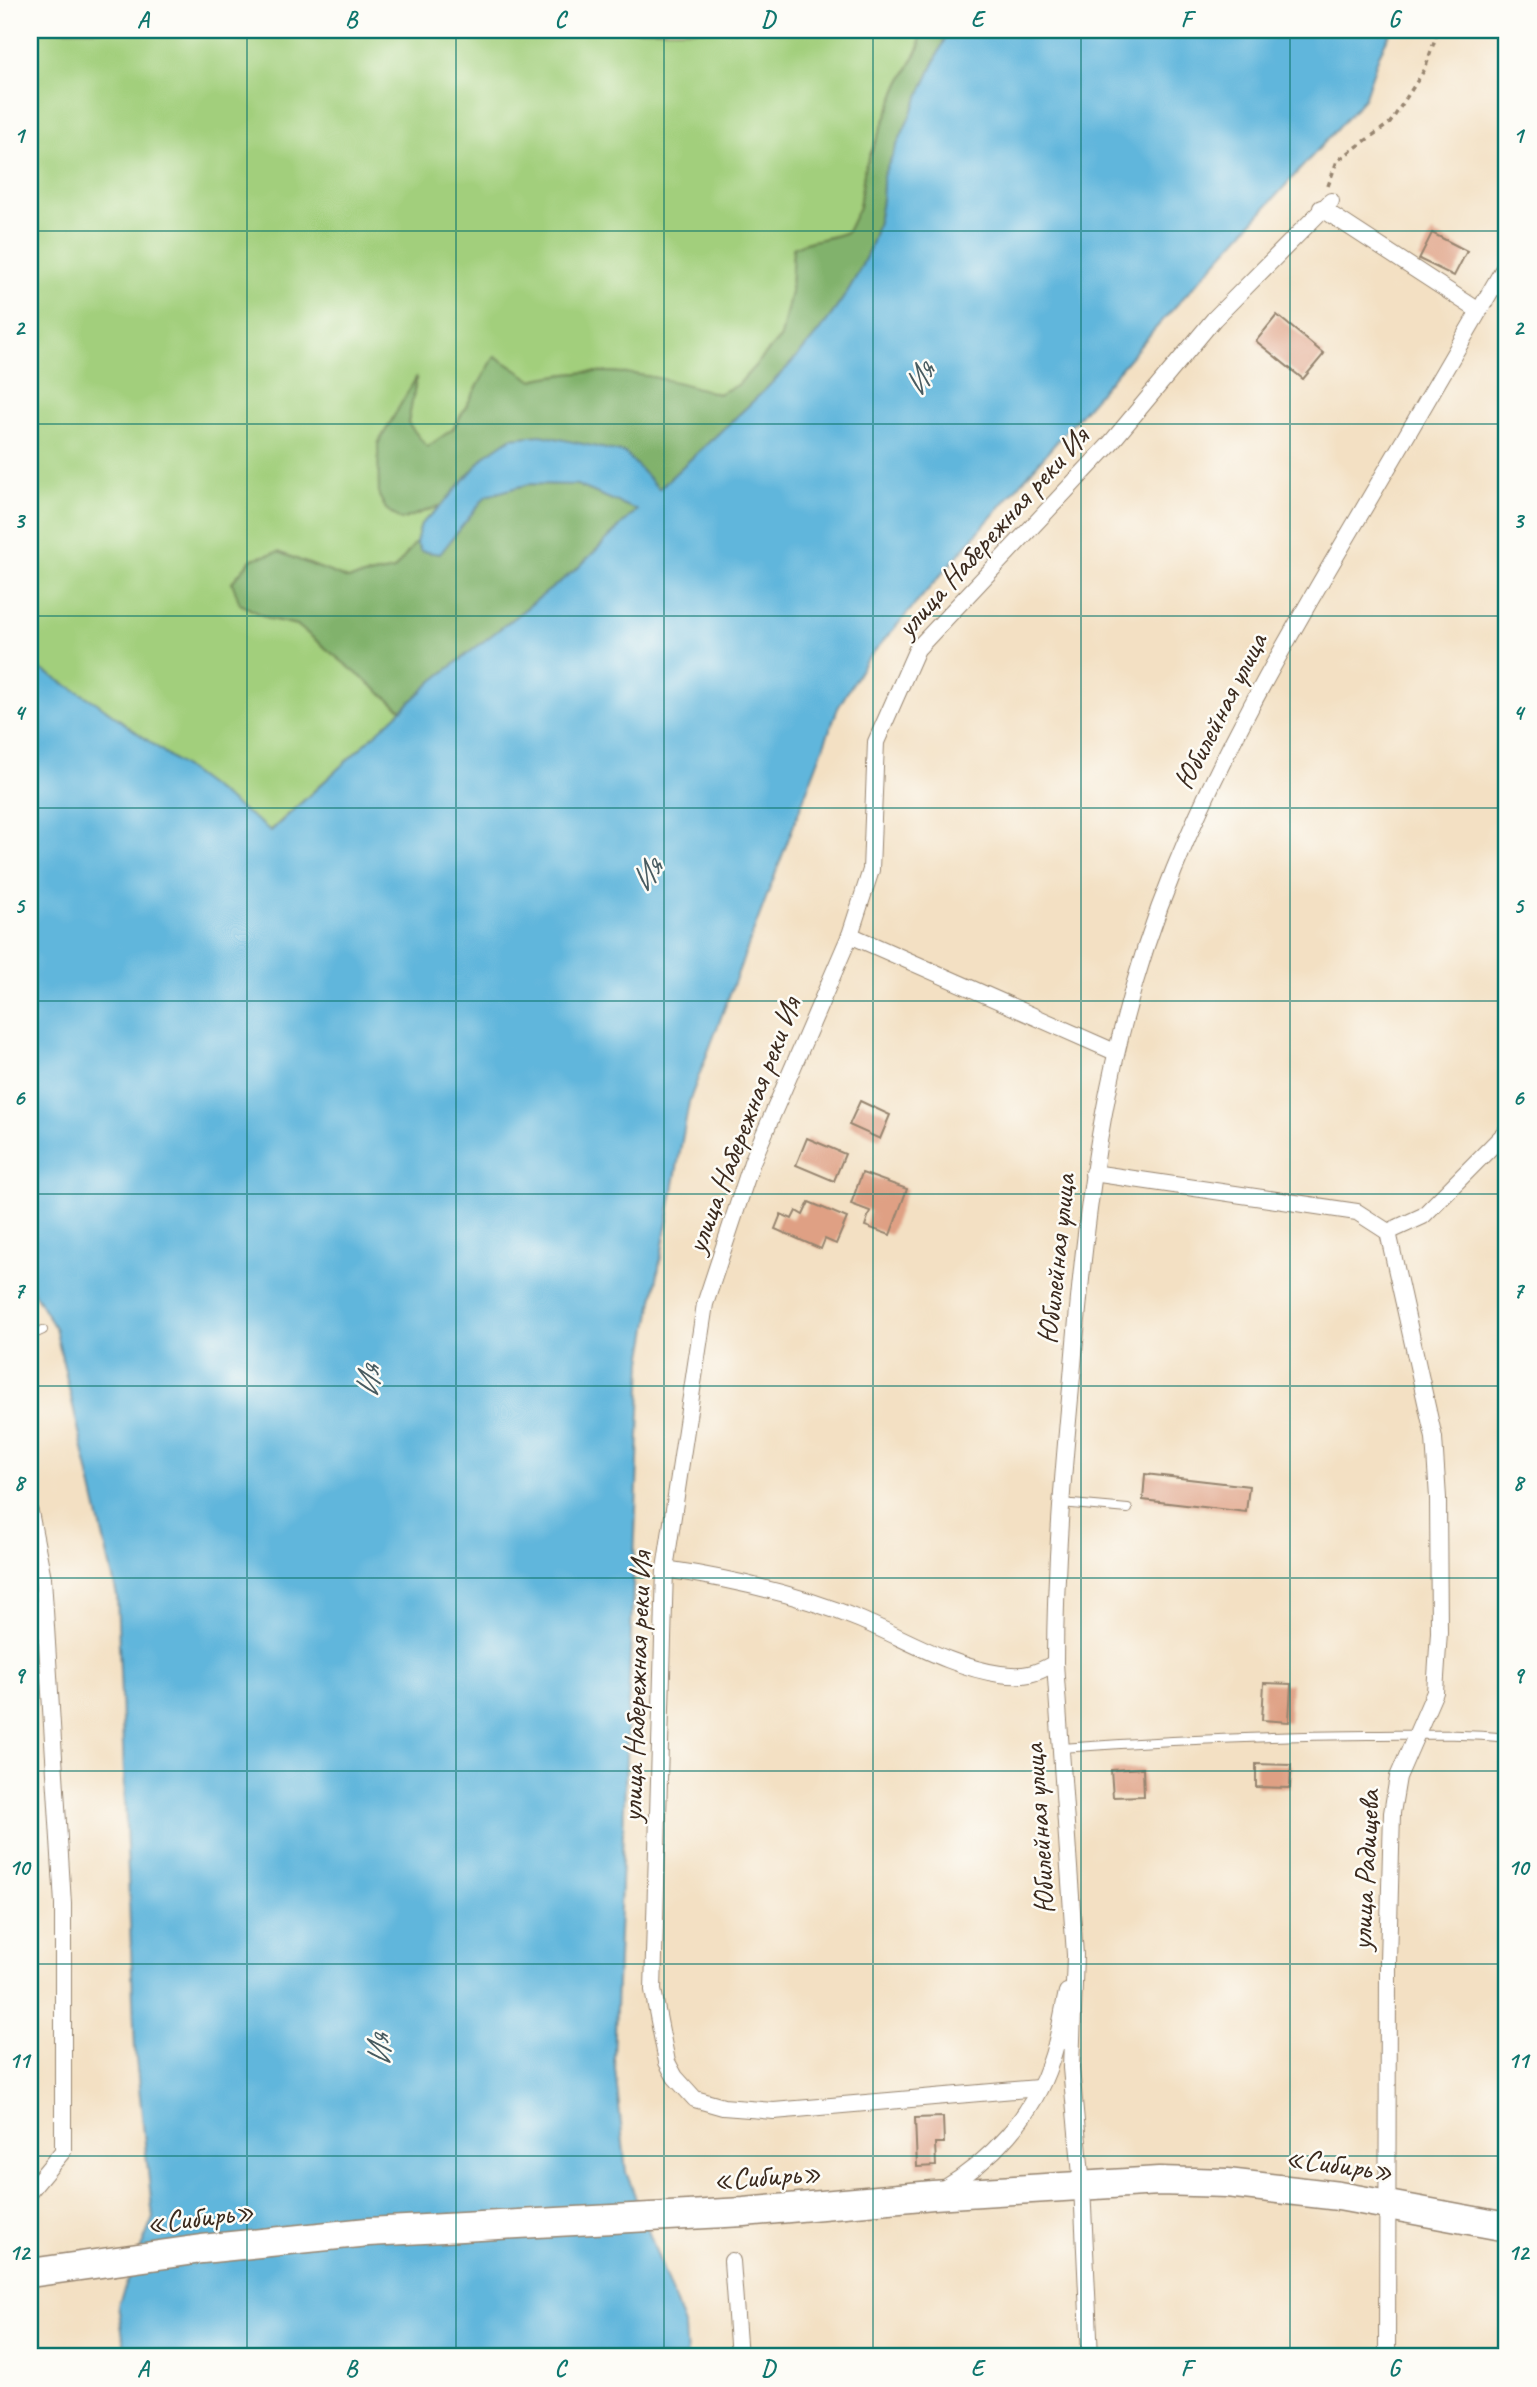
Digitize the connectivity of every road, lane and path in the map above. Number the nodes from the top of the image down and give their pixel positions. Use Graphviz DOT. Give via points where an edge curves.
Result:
graph roads {
  1 [pos="1438,30"];
  2 [pos="1326,204"];
  3 [pos="1507,263"];
  4 [pos="1479,311"];
  5 [pos="850,935"];
  6 [pos="1115,1052"];
  7 [pos="1507,1131"];
  8 [pos="1093,1172"];
  9 [pos="1388,1232"];
  10 [pos="43,1330"];
  11 [pos="30,1336"];
  12 [pos="1061,1503"];
  13 [pos="1128,1509"];
  14 [pos="30,1512"];
  15 [pos="666,1569"];
  16 [pos="1055,1662"];
  17 [pos="1417,1735"];
  18 [pos="1507,1738"];
  19 [pos="1062,1748"];
  20 [pos="1075,1955"];
  21 [pos="1038,2088"];
  22 [pos="1082,2186"];
  23 [pos="30,2191"];
  24 [pos="933,2195"];
  25 [pos="1388,2204"];
  26 [pos="1507,2227"];
  27 [pos="732,2262"];
  28 [pos="30,2273"];
  29 [pos="739,2357"];
  30 [pos="1090,2357"];
  31 [pos="1387,2357"];
  1 -- 2 [label="path" via="1425,69 1390,123 1337,161"];
  2 -- 4 [label="street"];
  2 -- 5 [label="street, улица Набережная реки Ия" via="1214,319 1109,444 917,649 876,742 871,870"];
  3 -- 4 [label="street, Юбилейная улица"];
  4 -- 6 [label="street, Юбилейная улица" via="1301,615 1214,779 1153,925"];
  5 -- 6 [label="street"];
  5 -- 15 [label="street, улица Набережная реки Ия" via="752,1162 705,1304"];
  6 -- 8 [label="street, Юбилейная улица"];
  7 -- 9 [label="street" via="1423,1216"];
  8 -- 9 [label="street" via="1357,1212"];
  8 -- 12 [label="street, Юбилейная улица"];
  9 -- 17 [label="street, улица Радищева" via="1429,1408 1437,1468 1437,1676 1431,1706"];
  10 -- 11 [label="lane"];
  12 -- 13 [label="lane"];
  12 -- 16 [label="street, Юбилейная улица"];
  14 -- 23 [label="street" via="43,1578 63,1904 63,2151"];
  15 -- 16 [label="street" via="761,1587 859,1619 943,1657 998,1674 1033,1675"];
  15 -- 21 [label="street, улица Набережная реки Ия" via="653,1990 661,2041 675,2077 695,2099 774,2112"];
  16 -- 19 [label="street, Юбилейная улица"];
  17 -- 18 [label="lane"];
  17 -- 19 [label="lane" via="1184,1739"];
  17 -- 25 [label="street, улица Радищева" via="1398,1777 1392,1813"];
  19 -- 20 [label="street, Юбилейная улица"];
  20 -- 21 [label="street" via="1051,2062"];
  20 -- 22 [label="street, Юбилейная улица" via="1071,2068"];
  21 -- 24 [label="street" via="1000,2145"];
  22 -- 24 [label="highway, «Сибирь»"];
  22 -- 25 [label="highway, «Сибирь»" via="1200,2182"];
  22 -- 30 [label="street, Юбилейная улица"];
  24 -- 28 [label="highway, «Сибирь»" via="744,2212 368,2232"];
  25 -- 26 [label="highway, «Сибирь»"];
  25 -- 31 [label="street, улица Радищева"];
  27 -- 29 [label="street"];
}
